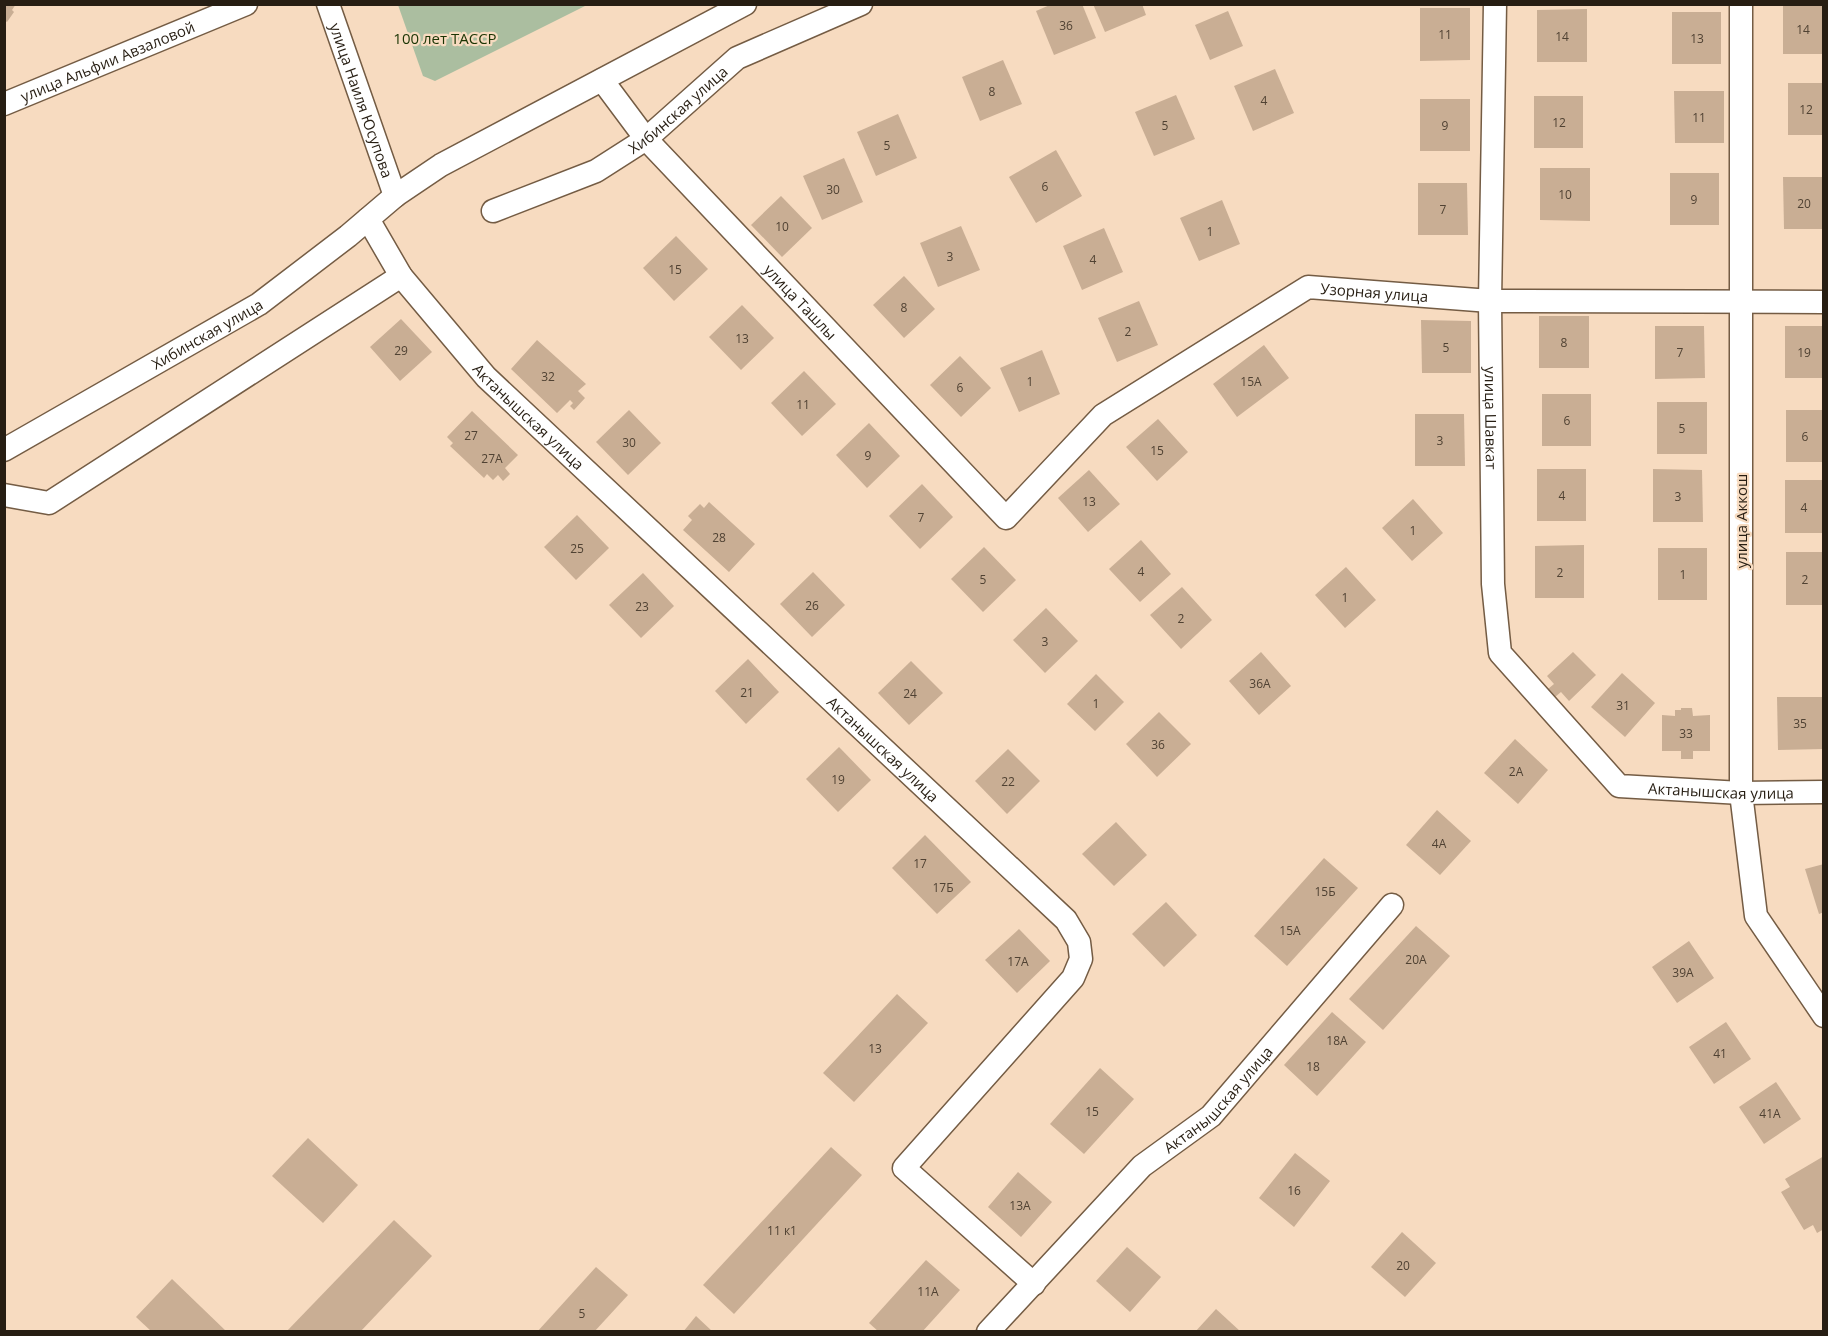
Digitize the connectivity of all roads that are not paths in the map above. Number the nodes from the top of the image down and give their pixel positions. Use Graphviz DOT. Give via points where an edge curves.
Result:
graph roads {
  1 [pos="246,4"];
  2 [pos="327,4"];
  3 [pos="745,4"];
  4 [pos="861,4"];
  5 [pos="1495,4"];
  6 [pos="1741,4"];
  7 [pos="602,80"];
  8 [pos="4,104"];
  9 [pos="646,140"];
  10 [pos="395,196"];
  11 [pos="493,211"];
  12 [pos="368,219"];
  13 [pos="401,276"];
  14 [pos="1490,301"];
  15 [pos="1741,302"];
  16 [pos="1824,302"];
  17 [pos="4,450"];
  18 [pos="4,495"];
  19 [pos="1006,518"];
  20 [pos="1619,786"];
  21 [pos="1824,792"];
  22 [pos="1741,793"];
  23 [pos="1392,905"];
  24 [pos="1824,1016"];
  25 [pos="1034,1284"];
  26 [pos="988,1332"];
  1 -- 8 [label="street, улица Альфии Авзаловой"];
  2 -- 10 [label="street, улица Наиля Юсупова"];
  3 -- 7 [label="street, Хибинская улица"];
  4 -- 9 [label="street, Хибинская улица" via="737,58"];
  5 -- 14 [label="street, улица Шавкат"];
  6 -- 15 [label="street, улица Аккош"];
  7 -- 9 [label="street, улица Ташлы"];
  7 -- 10 [label="street, Хибинская улица" via="441,165"];
  9 -- 11 [label="street, Хибинская улица" via="596,171"];
  9 -- 19 [label="street, улица Ташлы"];
  10 -- 12 [label="street, Хибинская улица"];
  12 -- 13 [label="street, Актанышская улица"];
  12 -- 17 [label="street, Хибинская улица" via="259,304"];
  13 -- 18 [label="street" via="49,503"];
  13 -- 25 [label="street, Актанышская улица" via="486,377 1066,920 1079,942 1081,959 1073,978 904,1168"];
  14 -- 15 [label="street, Узорная улица"];
  14 -- 19 [label="street, Узорная улица" via="1308,287 1103,415"];
  14 -- 20 [label="street, улица Шавкат" via="1493,584 1500,653"];
  15 -- 16 [label="street, Узорная улица"];
  15 -- 22 [label="street, улица Аккош"];
  20 -- 22 [label="street, Актанышская улица"];
  21 -- 22 [label="street, Актанышская улица"];
  22 -- 24 [label="street, улица Аккош" via="1756,916"];
  23 -- 25 [label="street, Актанышская улица" via="1211,1116 1142,1166"];
  25 -- 26 [label="street, Актанышская улица"];
}
